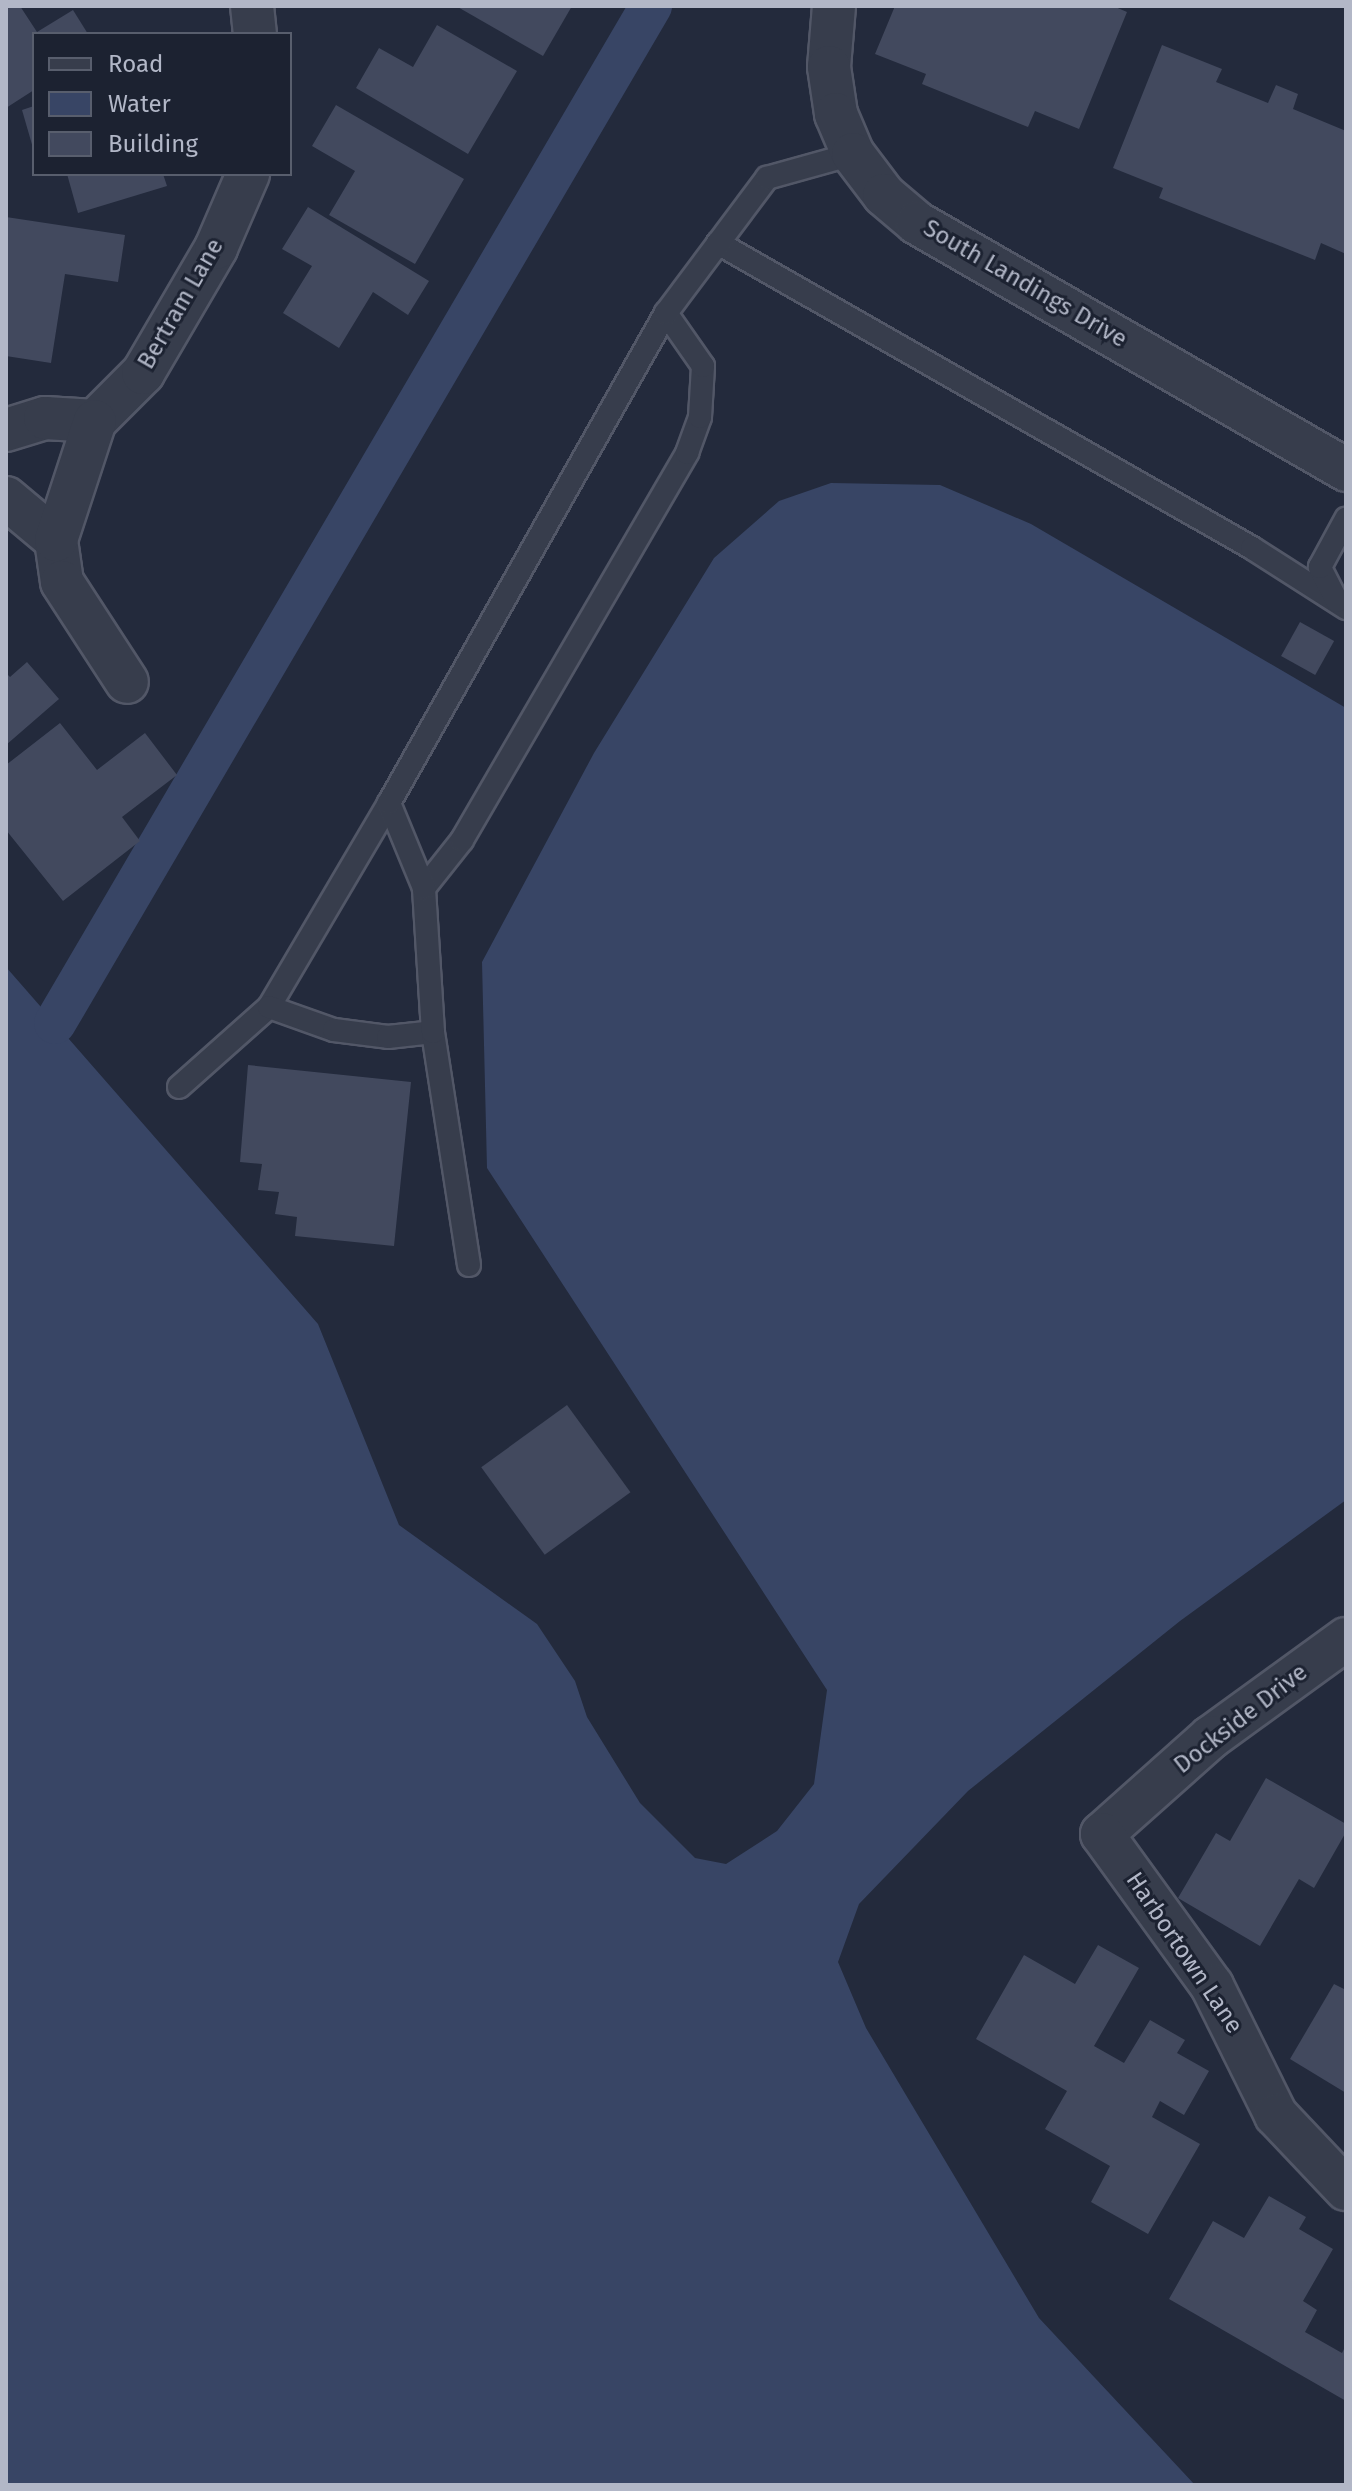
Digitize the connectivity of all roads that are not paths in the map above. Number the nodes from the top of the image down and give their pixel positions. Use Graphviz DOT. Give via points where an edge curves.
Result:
graph roads {
  1 [pos="252,6"];
  2 [pos="834,6"];
  3 [pos="255,32"];
  4 [pos="853,154"];
  5 [pos="247,176"];
  6 [pos="718,243"];
  7 [pos="666,313"];
  8 [pos="95,421"];
  9 [pos="6,430"];
  10 [pos="1346,470"];
  11 [pos="6,498"];
  12 [pos="1346,519"];
  13 [pos="56,540"];
  14 [pos="1342,603"];
  15 [pos="127,682"];
  16 [pos="389,803"];
  17 [pos="424,888"];
  18 [pos="269,1007"];
  19 [pos="433,1032"];
  20 [pos="179,1087"];
  21 [pos="469,1265"];
  22 [pos="1346,1639"];
  23 [pos="1139,1804"];
  24 [pos="1346,2189"];
  1 -- 3 [label="street"];
  2 -- 4 [label="street, South Landings Drive" via="829,67 836,114"];
  4 -- 6 [label="lane" via="767,178"];
  4 -- 10 [label="street, South Landings Drive" via="884,195 917,223"];
  5 -- 8 [label="street, Bertram Lane" via="216,248 143,373"];
  6 -- 7 [label="lane"];
  6 -- 14 [label="lane"];
  7 -- 16 [label="lane"];
  7 -- 17 [label="lane" via="703,366 700,417 687,453 462,840"];
  8 -- 9 [label="street" via="45,418"];
  8 -- 13 [label="street, Bertram Lane"];
  11 -- 13 [label="street"];
  12 -- 14 [label="lane" via="1320,567"];
  13 -- 15 [label="street, Bertram Lane" via="62,582"];
  16 -- 17 [label="lane"];
  16 -- 18 [label="lane"];
  17 -- 19 [label="lane"];
  18 -- 19 [label="lane" via="334,1030 388,1037"];
  18 -- 20 [label="lane"];
  19 -- 21 [label="lane"];
  22 -- 23 [label="street, Dockside Drive" via="1211,1737"];
  23 -- 24 [label="street, Harbortown Lane" via="1102,1834 1212,1986 1276,2115"];
}
